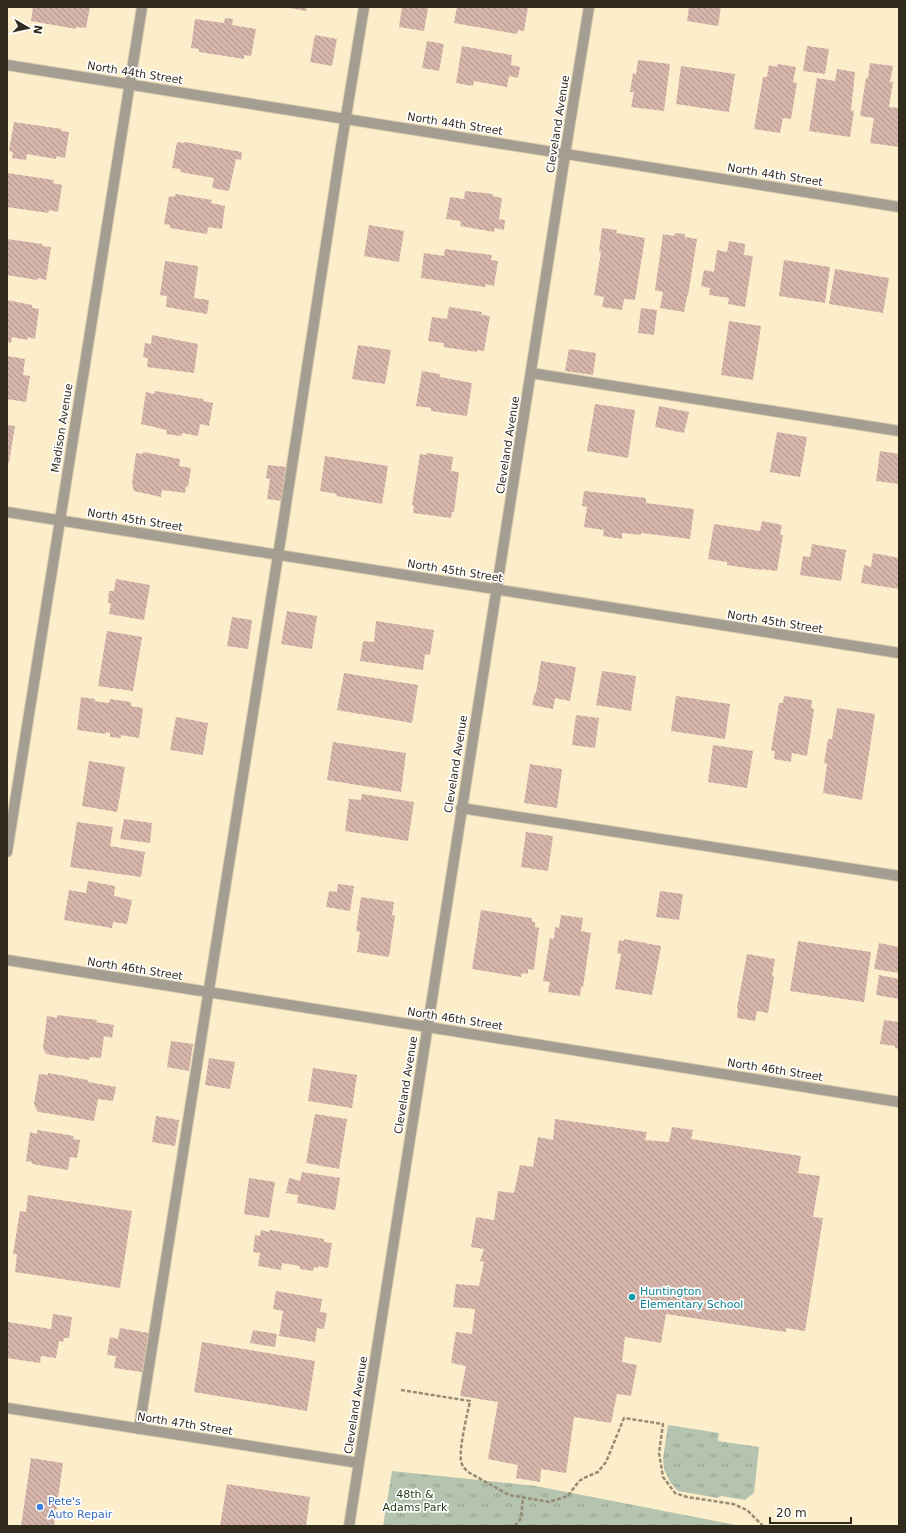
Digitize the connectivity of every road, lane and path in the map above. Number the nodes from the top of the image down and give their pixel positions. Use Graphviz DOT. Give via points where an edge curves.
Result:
graph roads {
  1 [pos="142,7"];
  2 [pos="364,7"];
  3 [pos="590,7"];
  4 [pos="7,65"];
  5 [pos="130,85"];
  6 [pos="346,119"];
  7 [pos="565,154"];
  8 [pos="899,207"];
  9 [pos="531,373"];
  10 [pos="899,431"];
  11 [pos="7,512"];
  12 [pos="60,520"];
  13 [pos="278,554"];
  14 [pos="497,589"];
  15 [pos="899,653"];
  16 [pos="461,808"];
  17 [pos="7,852"];
  18 [pos="899,876"];
  19 [pos="7,960"];
  20 [pos="209,993"];
  21 [pos="428,1027"];
  22 [pos="899,1102"];
  23 [pos="400,1390"];
  24 [pos="7,1408"];
  25 [pos="139,1429"];
  26 [pos="359,1463"];
  27 [pos="523,1498"];
  28 [pos="348,1526"];
  29 [pos="515,1526"];
  30 [pos="763,1526"];
  1 -- 5 [label="street, Madison Avenue"];
  2 -- 6 [label="street"];
  3 -- 7 [label="street, Cleveland Avenue"];
  4 -- 5 [label="street, North 44th Street"];
  5 -- 6 [label="street, North 44th Street"];
  5 -- 12 [label="street, Madison Avenue"];
  6 -- 7 [label="street, North 44th Street"];
  6 -- 13 [label="street"];
  7 -- 8 [label="street, North 44th Street"];
  7 -- 9 [label="street, Cleveland Avenue"];
  9 -- 10 [label="street"];
  9 -- 14 [label="street, Cleveland Avenue"];
  11 -- 12 [label="street, North 45th Street"];
  12 -- 13 [label="street, North 45th Street"];
  12 -- 17 [label="street, Madison Avenue"];
  13 -- 14 [label="street, North 45th Street"];
  13 -- 20 [label="street"];
  14 -- 15 [label="street, North 45th Street"];
  14 -- 16 [label="street, Cleveland Avenue"];
  16 -- 18 [label="street"];
  16 -- 21 [label="street, Cleveland Avenue"];
  19 -- 20 [label="street, North 46th Street"];
  20 -- 21 [label="street, North 46th Street"];
  20 -- 25 [label="street"];
  21 -- 22 [label="street, North 46th Street"];
  21 -- 26 [label="street, Cleveland Avenue"];
  23 -- 27 [label="path" via="470,1401 463,1442 463,1467 501,1492"];
  24 -- 25 [label="street, North 47th Street"];
  25 -- 26 [label="street, North 47th Street"];
  26 -- 28 [label="street, Cleveland Avenue"];
  27 -- 29 [label="path" via="521,1518"];
  27 -- 30 [label="path" via="549,1502 568,1496 579,1481 598,1472 606,1462 624,1418 663,1424 659,1452 663,1477 675,1493 733,1504 747,1510"];
}
